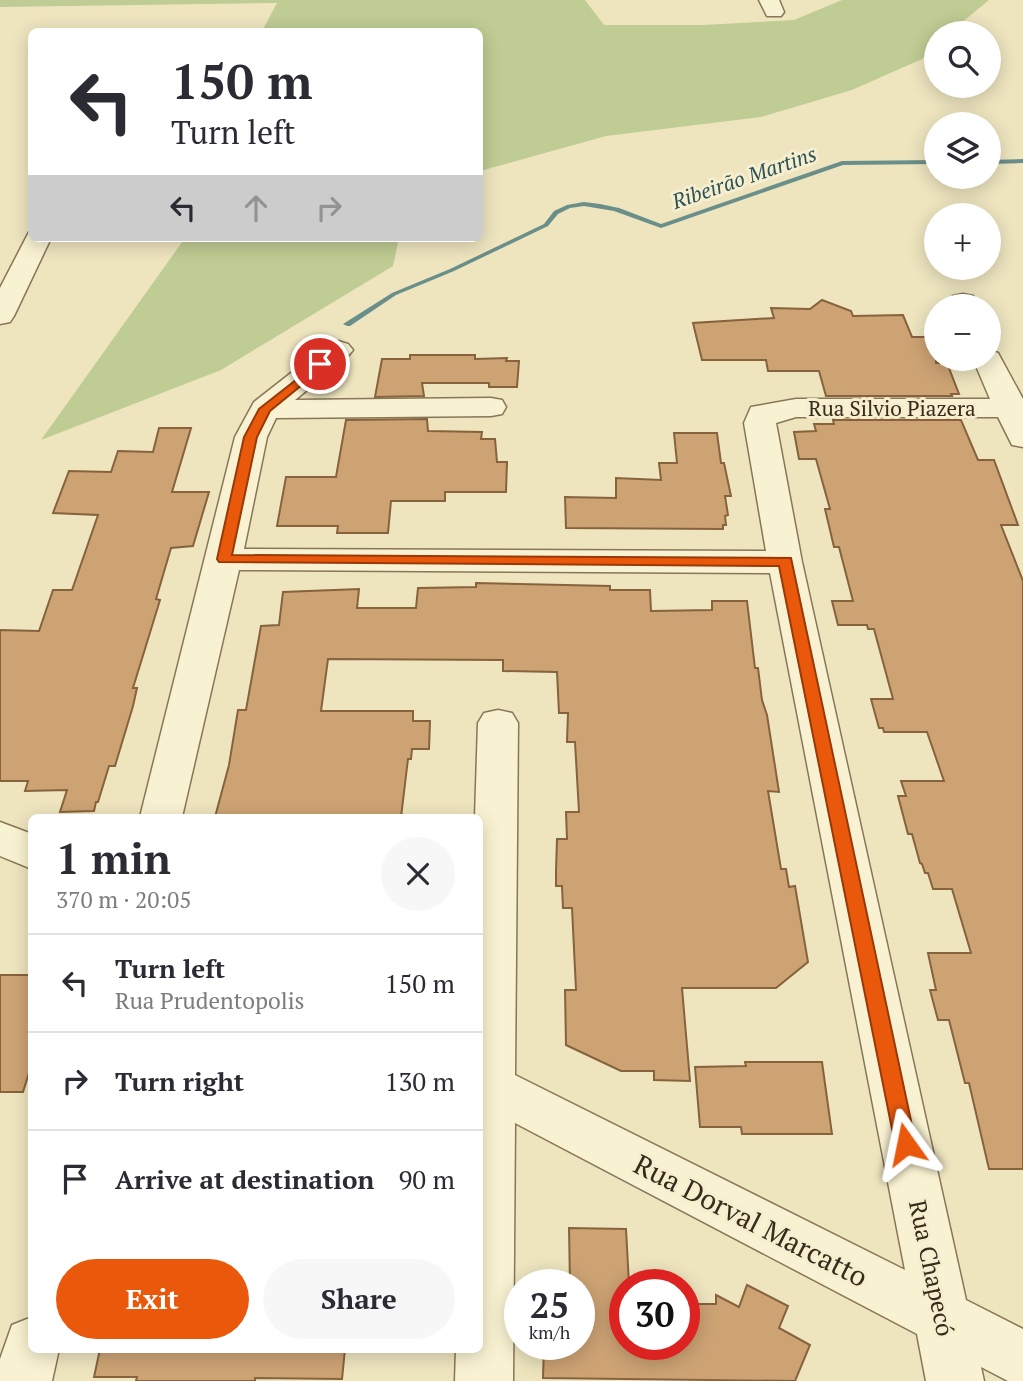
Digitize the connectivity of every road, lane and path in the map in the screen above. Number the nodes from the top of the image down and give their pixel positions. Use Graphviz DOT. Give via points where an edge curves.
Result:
graph roads {
  1 [pos="36,242"];
  2 [pos="0,316"];
  3 [pos="338,350"];
  4 [pos="995,371"];
  5 [pos="491,407"];
  6 [pos="1017,408"];
  7 [pos="265,409"];
  8 [pos="762,414"];
  9 [pos="1023,438"];
  10 [pos="224,559"];
  11 [pos="785,562"];
  12 [pos="498,723"];
  13 [pos="162,814"];
  14 [pos="0,838"];
  15 [pos="28,851"];
  16 [pos="485,1084"];
  17 [pos="942,1317"];
  18 [pos="30,1353"];
  19 [pos="1023,1359"];
  20 [pos="23,1381"];
  21 [pos="484,1381"];
  22 [pos="955,1381"];
  1 -- 2 [label="street"];
  3 -- 7 [label="street"];
  4 -- 6 [label="street"];
  5 -- 7 [label="street"];
  6 -- 8 [label="street, Rua Silvio Piazera" via="796,408"];
  6 -- 9 [label="street"];
  7 -- 10 [label="street" via="251,437"];
  8 -- 11 [label="street, Rua Chapecó"];
  10 -- 11 [label="street"];
  10 -- 13 [label="street"];
  11 -- 17 [label="street, Rua Chapecó"];
  12 -- 16 [label="street"];
  14 -- 15 [label="street"];
  16 -- 17 [label="street, Rua Dorval Marcatto"];
  16 -- 21 [label="street"];
  17 -- 19 [label="street, Rua Dorval Marcatto"];
  17 -- 22 [label="street, Rua Chapecó"];
  18 -- 20 [label="street"];
}
